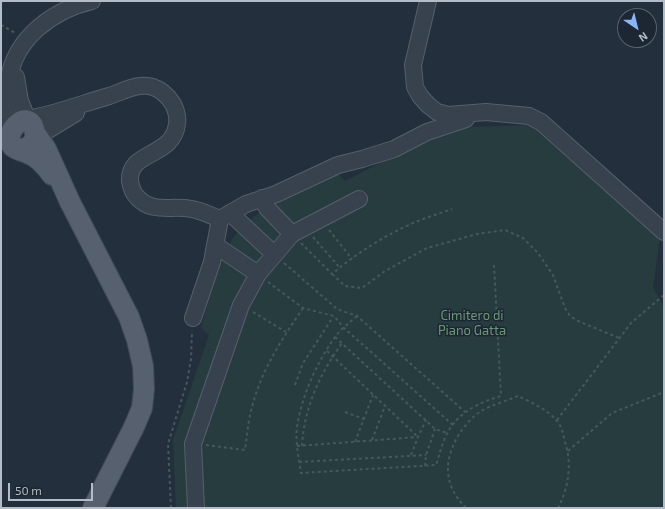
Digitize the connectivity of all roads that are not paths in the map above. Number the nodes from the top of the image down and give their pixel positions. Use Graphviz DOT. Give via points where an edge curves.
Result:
graph roads {
  1 [pos="92,1"];
  2 [pos="428,1"];
  3 [pos="14,61"];
  4 [pos="112,95"];
  5 [pos="20,101"];
  6 [pos="486,112"];
  7 [pos="48,114"];
  8 [pos="19,135"];
  9 [pos="262,198"];
  10 [pos="358,200"];
  11 [pos="225,216"];
  12 [pos="298,230"];
  13 [pos="664,232"];
  14 [pos="215,245"];
  15 [pos="274,254"];
  16 [pos="258,274"];
  17 [pos="193,318"];
  18 [pos="93,508"];
  19 [pos="196,508"];
  1 -- 3 [label="street" via="60,13 41,25 26,40"];
  2 -- 6 [label="street" via="413,65 415,87 428,106 437,112 448,115"];
  3 -- 5 [label="street"];
  3 -- 8 [label="street" via="8,86"];
  4 -- 7 [label="street"];
  4 -- 8 [label="street" via="70,116"];
  4 -- 11 [label="street" via="136,86 152,86 166,94 174,105 178,119 176,133 170,142 136,163 130,174 131,187 136,196 155,208 191,208"];
  5 -- 7 [label="street" via="31,110"];
  5 -- 8 [label="street"];
  6 -- 9 [label="street" via="427,132 394,149 338,165"];
  6 -- 13 [label="street" via="529,116 541,122"];
  7 -- 8 [label="street"];
  8 -- 18 [label="main road" via="70,202 129,317 143,366 142,408"];
  9 -- 11 [label="street"];
  9 -- 12 [label="street" via="267,208"];
  10 -- 12 [label="street"];
  11 -- 14 [label="street"];
  11 -- 15 [label="street"];
  12 -- 15 [label="street"];
  14 -- 16 [label="street"];
  14 -- 17 [label="street" via="212,262"];
  15 -- 16 [label="street"];
  16 -- 19 [label="street" via="241,305 193,443"];
}
